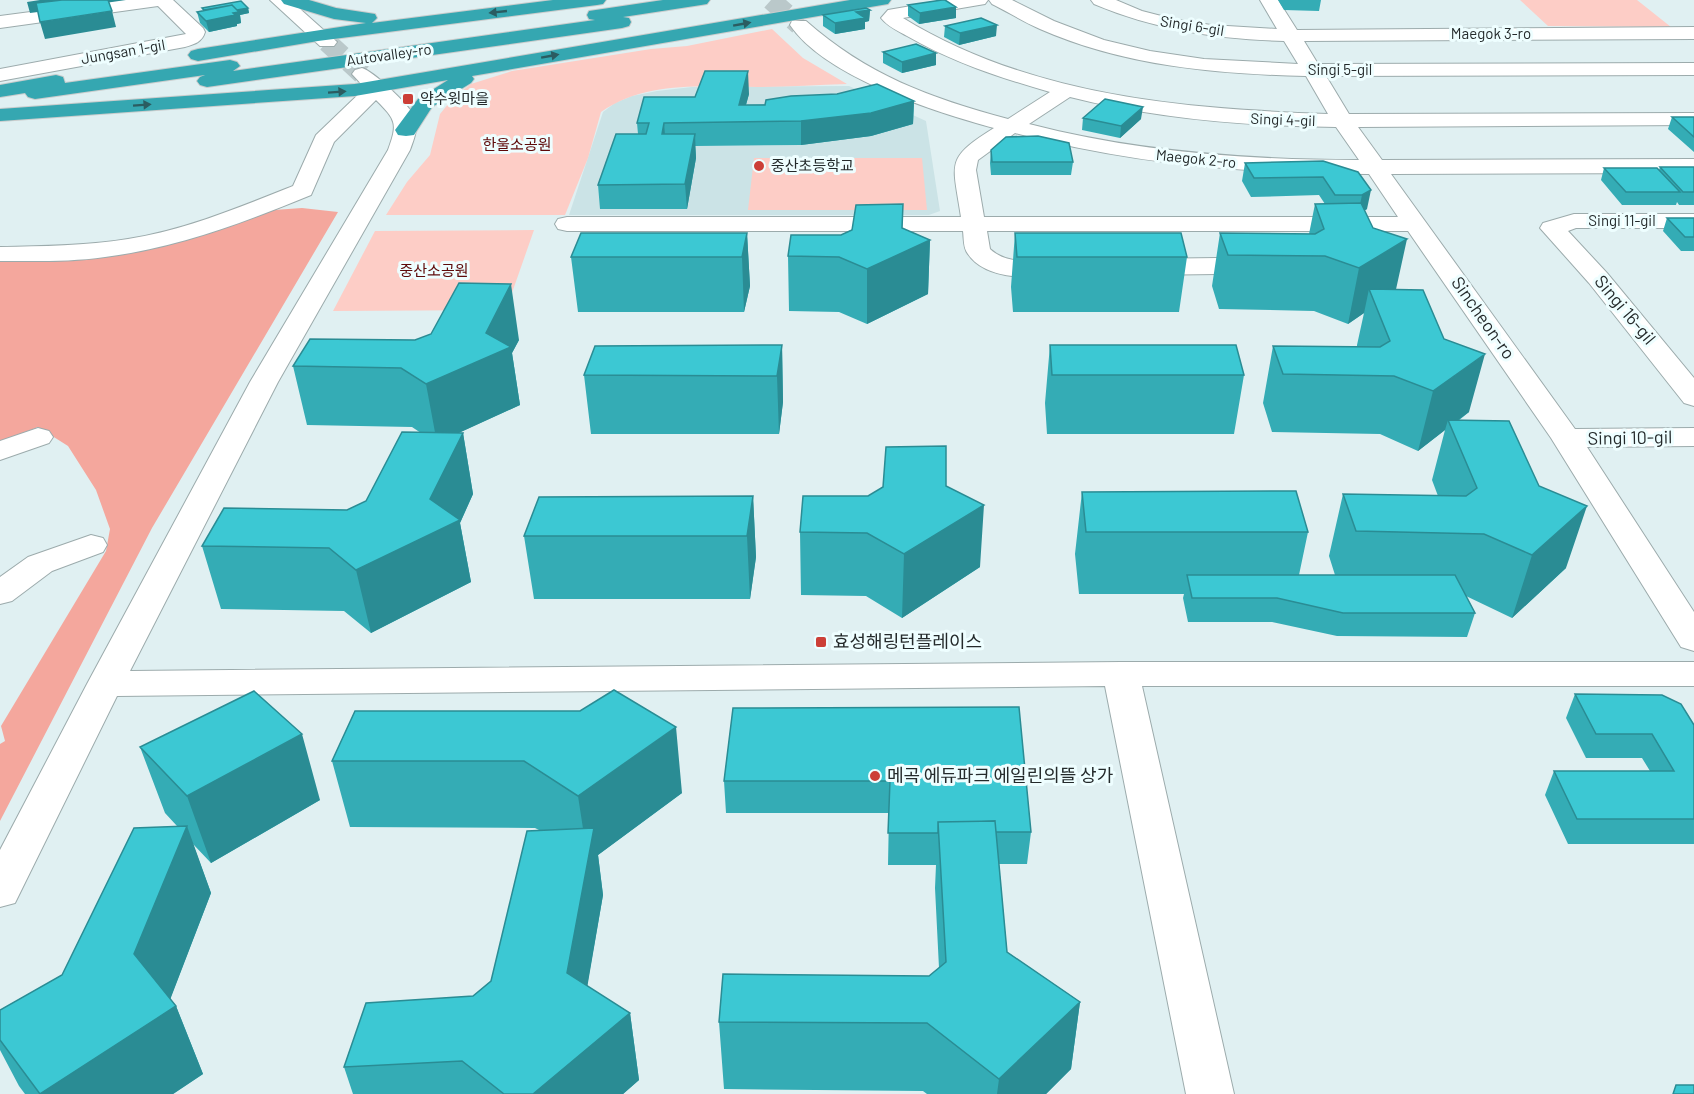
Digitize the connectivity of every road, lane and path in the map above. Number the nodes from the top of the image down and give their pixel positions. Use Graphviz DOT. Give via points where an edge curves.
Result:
graph roads {
  1 [pos="162,0"];
  2 [pos="272,0"];
  3 [pos="279,0"];
  4 [pos="290,0"];
  5 [pos="597,0"];
  6 [pos="701,0"];
  7 [pos="779,0"];
  8 [pos="979,0"];
  9 [pos="998,0"];
  10 [pos="1100,0"];
  11 [pos="1269,0"];
  12 [pos="886,9"];
  13 [pos="445,17"];
  14 [pos="0,22"];
  15 [pos="800,25"];
  16 [pos="1694,33"];
  17 [pos="1288,34"];
  18 [pos="322,38"];
  19 [pos="199,54"];
  20 [pos="519,62"];
  21 [pos="1694,69"];
  22 [pos="1310,71"];
  23 [pos="0,75"];
  24 [pos="370,80"];
  25 [pos="0,91"];
  26 [pos="1066,91"];
  27 [pos="0,98"];
  28 [pos="0,110"];
  29 [pos="0,116"];
  30 [pos="1694,119"];
  31 [pos="1343,121"];
  32 [pos="1011,127"];
  33 [pos="406,130"];
  34 [pos="1694,165"];
  35 [pos="1375,166"];
  36 [pos="1694,221"];
  37 [pos="567,224"];
  38 [pos="974,224"];
  39 [pos="1417,224"];
  40 [pos="1552,228"];
  41 [pos="0,254"];
  42 [pos="1217,266"];
  43 [pos="1122,267"];
  44 [pos="1086,268"];
  45 [pos="1694,396"];
  46 [pos="38,437"];
  47 [pos="1694,437"];
  48 [pos="1566,438"];
  49 [pos="0,451"];
  50 [pos="91,545"];
  51 [pos="0,593"];
  52 [pos="1694,639"];
  53 [pos="1122,674"];
  54 [pos="1694,674"];
  55 [pos="105,684"];
  56 [pos="0,891"];
  57 [pos="1210,1094"];
  1 -- 14 [label="street"];
  1 -- 23 [label="street, Jungsan 1-gil" via="196,32 194,37"];
  2 -- 19 [label="highway" via="277,13 269,29 244,42"];
  3 -- 18 [label="street"];
  4 -- 13 [label="highway" via="361,17"];
  5 -- 13 [label="highway, one-way"];
  6 -- 27 [label="highway, Autovalley-ro"];
  7 -- 28 [label="highway, Autovalley-ro"];
  8 -- 12 [label="street" via="895,14"];
  9 -- 22 [label="street, Singi 5-gil" via="1060,32 1132,54 1197,65"];
  10 -- 17 [label="street, Singi 6-gil" via="1137,16 1191,28"];
  11 -- 17 [label="street, Sincheon-ro"];
  20 -- 12 [label="highway, one-way"];
  12 -- 26 [label="street, Singi 4-gil" via="917,36 952,53"];
  13 -- 18 [label="highway"];
  15 -- 32 [label="street, Maegok 2-ro" via="827,51 874,79 954,111"];
  16 -- 17 [label="street, Maegok 3-ro"];
  17 -- 22 [label="street, Sincheon-ro"];
  18 -- 19 [label="highway"];
  19 -- 25 [label="highway"];
  20 -- 24 [label="highway"];
  20 -- 33 [label="highway" via="459,81 440,92 425,103"];
  21 -- 22 [label="street, Singi 5-gil"];
  22 -- 31 [label="street, Sincheon-ro"];
  29 -- 24 [label="highway, one-way" via="355,90"];
  24 -- 33 [label="street" via="404,116"];
  24 -- 41 [label="street" via="324,140 303,190 232,218 144,244 76,253"];
  26 -- 31 [label="street, Singi 4-gil" via="1191,113"];
  26 -- 32 [label="street"];
  30 -- 31 [label="street, Singi 4-gil"];
  31 -- 35 [label="street, Sincheon-ro"];
  32 -- 35 [label="street, Maegok 2-ro" via="1175,158 1304,167"];
  32 -- 38 [label="street" via="967,158 965,170"];
  33 -- 55 [label="street" via="399,150 264,382"];
  34 -- 35 [label="street, Maegok 2-ro"];
  35 -- 39 [label="street, Sincheon-ro"];
  36 -- 40 [label="street, Singi 11-gil" via="1574,221"];
  37 -- 38 [label="street"];
  38 -- 39 [label="street"];
  38 -- 44 [label="street" via="978,251 995,264 1026,269"];
  39 -- 48 [label="street, Sincheon-ro"];
  40 -- 45 [label="street, Singi 16-gil"];
  42 -- 43 [label="street"];
  46 -- 49 [label="street"];
  47 -- 48 [label="street, Singi 10-gil"];
  48 -- 52 [label="street, Sincheon-ro"];
  50 -- 51 [label="street" via="40,564"];
  53 -- 54 [label="street"];
  53 -- 55 [label="street"];
  53 -- 57 [label="street"];
  55 -- 56 [label="street"];
}
